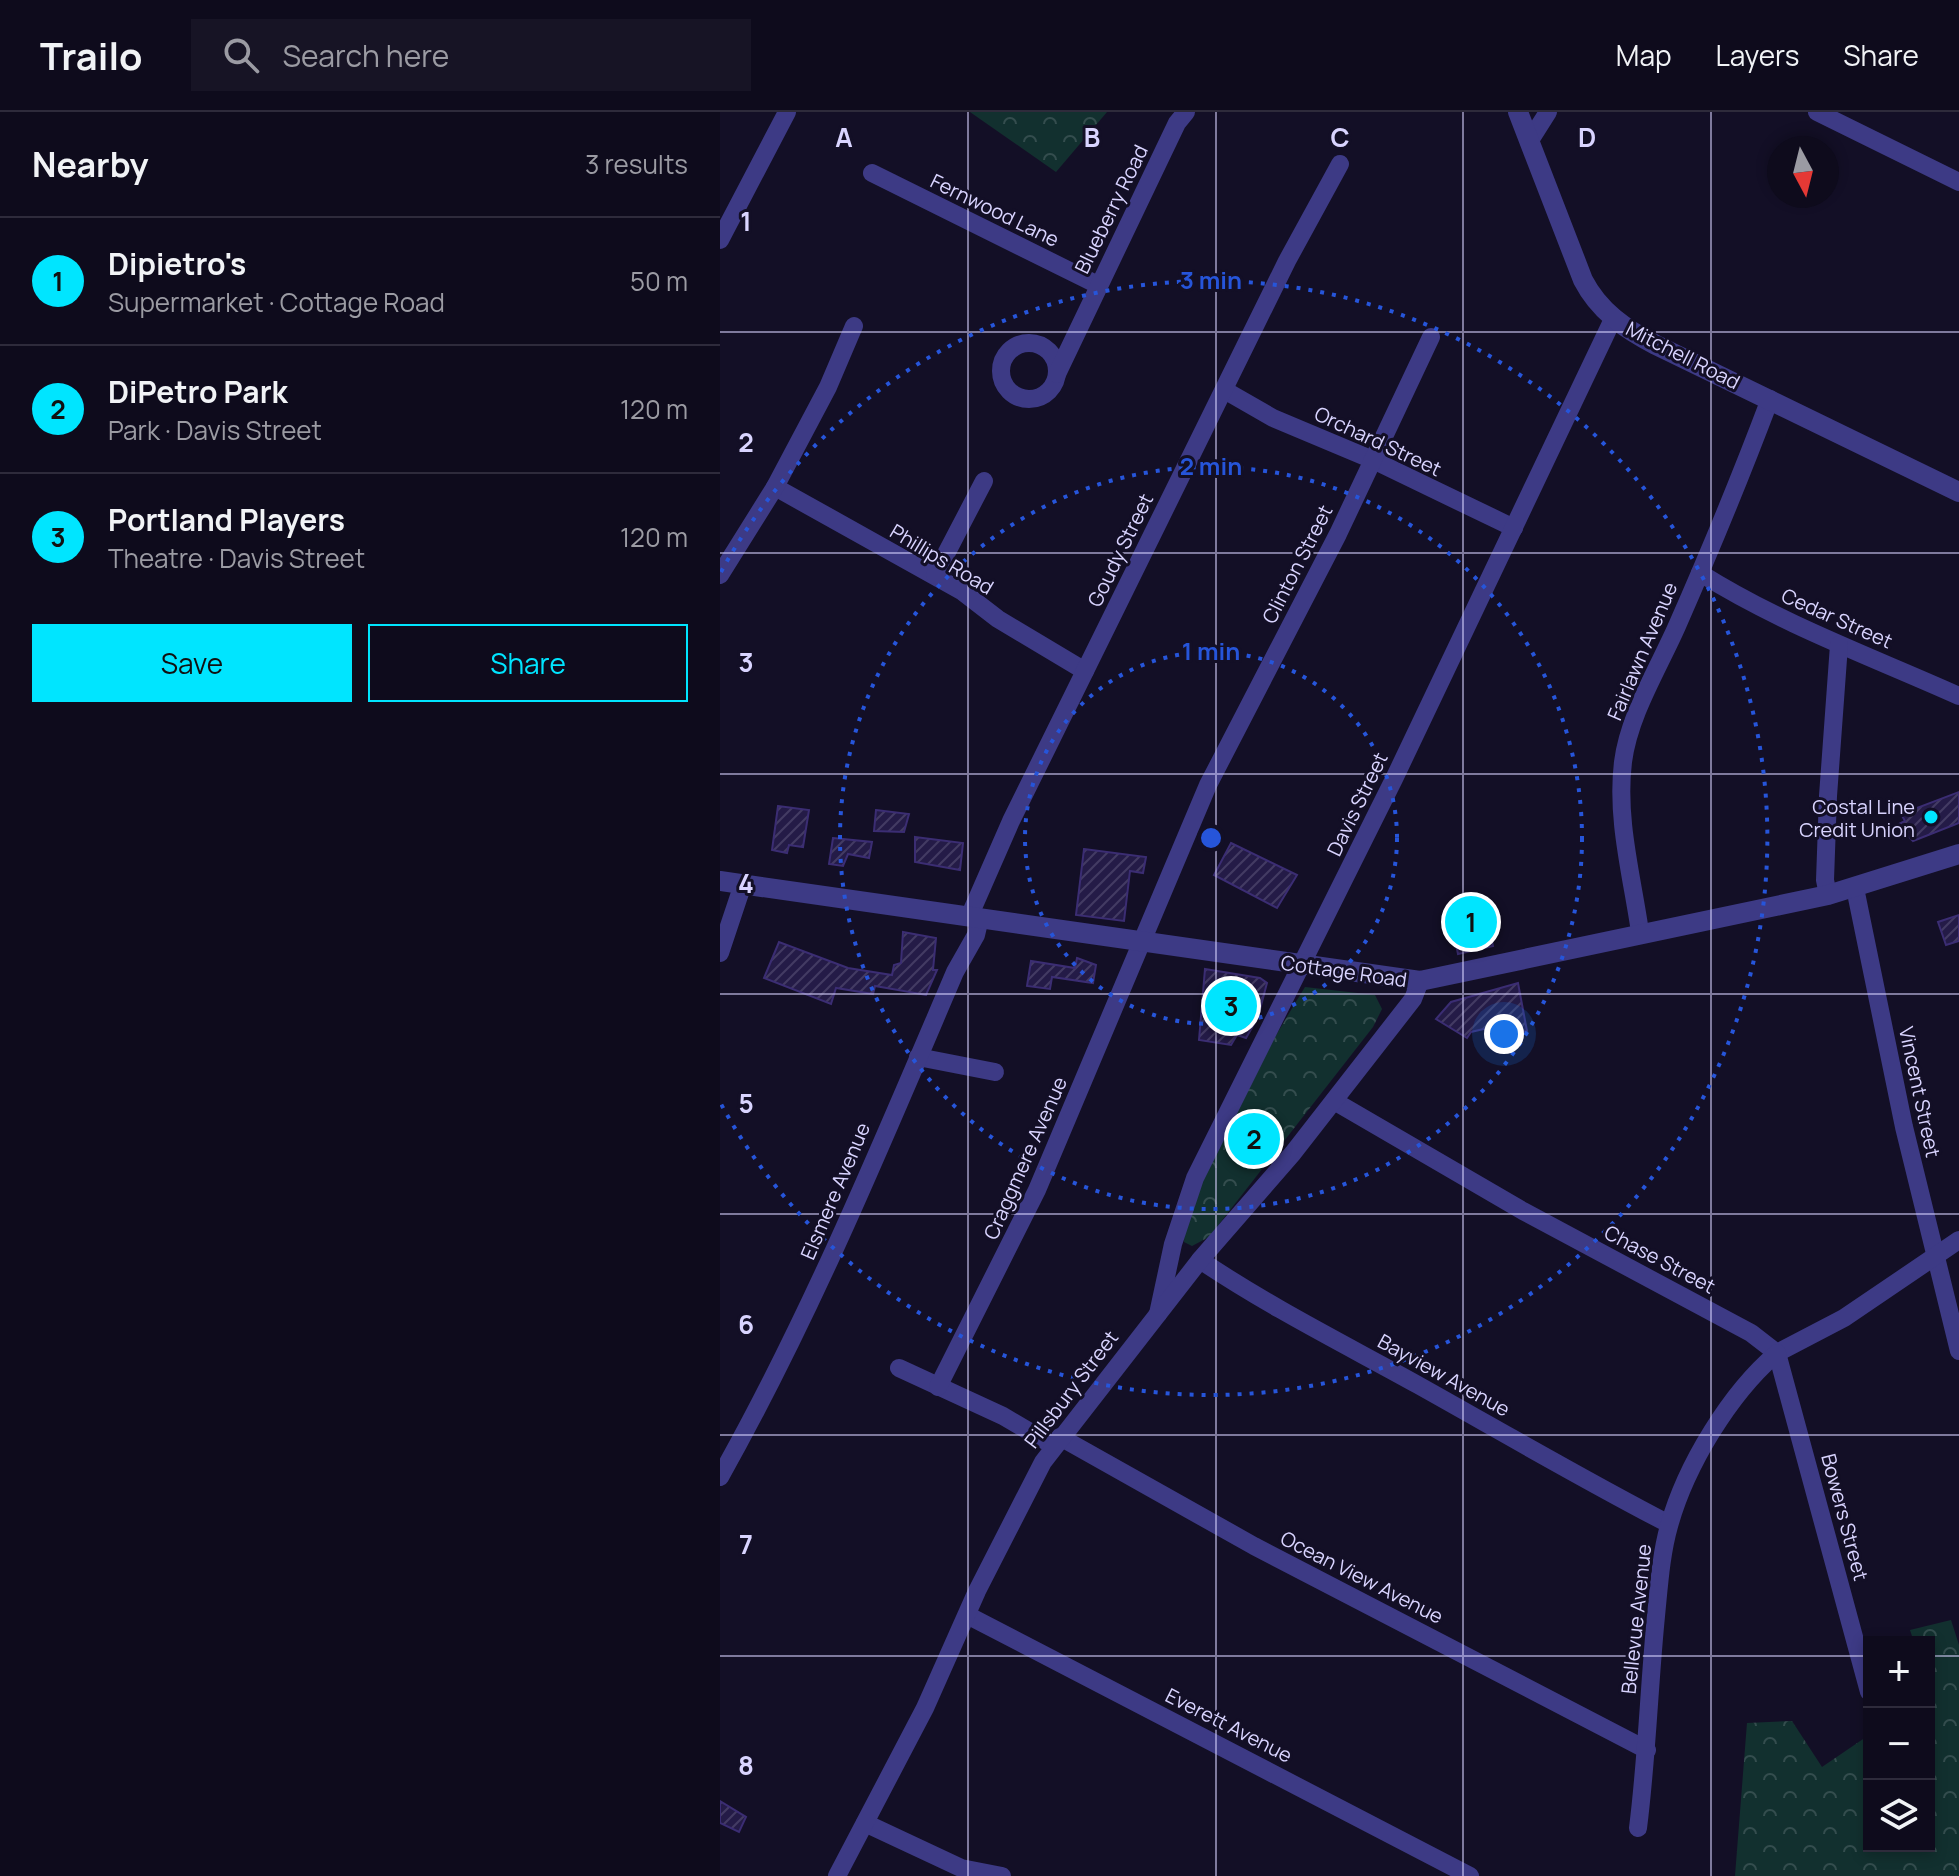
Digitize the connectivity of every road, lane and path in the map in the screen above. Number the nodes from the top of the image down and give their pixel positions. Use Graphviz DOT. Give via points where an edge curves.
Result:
graph roads {
  1 [pos="787,112"];
  2 [pos="1186,112"];
  3 [pos="1518,112"];
  4 [pos="1548,112"];
  5 [pos="1817,112"];
  6 [pos="1529,142"];
  7 [pos="1340,164"];
  8 [pos="872,173"];
  9 [pos="1959,182"];
  10 [pos="720,240"];
  11 [pos="1098,285"];
  12 [pos="1613,319"];
  13 [pos="854,326"];
  14 [pos="1078,328"];
  15 [pos="1431,337"];
  16 [pos="1038,344"];
  17 [pos="1057,374"];
  18 [pos="1226,391"];
  19 [pos="1770,399"];
  20 [pos="1373,460"];
  21 [pos="984,481"];
  22 [pos="775,487"];
  23 [pos="1959,492"];
  24 [pos="1514,528"];
  25 [pos="1700,573"];
  26 [pos="720,575"];
  27 [pos="935,575"];
  28 [pos="1839,645"];
  29 [pos="1085,671"];
  30 [pos="1959,696"];
  31 [pos="1959,854"];
  32 [pos="720,881"];
  33 [pos="743,884"];
  34 [pos="1855,888"];
  35 [pos="1828,895"];
  36 [pos="975,917"];
  37 [pos="1640,932"];
  38 [pos="1141,942"];
  39 [pos="720,953"];
  40 [pos="1300,966"];
  41 [pos="1420,981"];
  42 [pos="918,1057"];
  43 [pos="995,1072"];
  44 [pos="1334,1101"];
  45 [pos="1959,1240"];
  46 [pos="1934,1257"];
  47 [pos="1200,1260"];
  48 [pos="1158,1314"];
  49 [pos="1959,1351"];
  50 [pos="1777,1353"];
  51 [pos="899,1368"];
  52 [pos="938,1387"];
  53 [pos="1057,1442"];
  54 [pos="720,1477"];
  55 [pos="1669,1524"];
  56 [pos="967,1615"];
  57 [pos="1863,1670"];
  58 [pos="1647,1750"];
  59 [pos="865,1823"];
  60 [pos="1638,1828"];
  61 [pos="837,1876"];
  62 [pos="1002,1876"];
  63 [pos="1470,1876"];
  1 -- 10 [label="street"];
  2 -- 11 [label="street, Blueberry Road"];
  3 -- 6 [label="street, Mitchell Road"];
  4 -- 6 [label="street"];
  5 -- 9 [label="street"];
  6 -- 12 [label="street, Mitchell Road" via="1583,280"];
  7 -- 18 [label="street, Goudy Street"];
  8 -- 11 [label="street, Fernwood Lane"];
  11 -- 14 [label="street, Blueberry Road"];
  12 -- 19 [label="street, Mitchell Road"];
  12 -- 24 [label="street, Davis Street"];
  13 -- 22 [label="street"];
  14 -- 16 [label="street, Blueberry Road" via="1065,338"];
  14 -- 17 [label="street, Blueberry Road"];
  15 -- 20 [label="street, Clinton Street"];
  16 -- 17 [label="street" via="1053,356"];
  16 -- 17 [label="street, Blueberry Road" via="1010,350 1001,367 1004,385 1017,397 1035,399 1050,390"];
  18 -- 20 [label="street, Orchard Street" via="1273,418"];
  18 -- 29 [label="street, Goudy Street"];
  19 -- 23 [label="street, Mitchell Road"];
  19 -- 25 [label="street, Fairlawn Avenue"];
  20 -- 24 [label="street, Orchard Street"];
  20 -- 38 [label="street, Clinton Street" via="1208,785"];
  21 -- 27 [label="street"];
  22 -- 26 [label="street"];
  22 -- 27 [label="street, Phillips Road"];
  24 -- 40 [label="street, Davis Street"];
  25 -- 28 [label="street, Cedar Street"];
  25 -- 37 [label="street, Fairlawn Avenue" via="1645,693 1623,759 1623,833"];
  27 -- 29 [label="street, Phillips Road"];
  28 -- 30 [label="street, Cedar Street"];
  28 -- 35 [label="street" via="1828,796"];
  29 -- 36 [label="street, Goudy Street"];
  31 -- 34 [label="street, Cottage Road"];
  32 -- 33 [label="street, Cottage Road"];
  33 -- 36 [label="street, Cottage Road"];
  33 -- 39 [label="street"];
  34 -- 35 [label="street, Cottage Road"];
  34 -- 46 [label="street, Vincent Street"];
  35 -- 37 [label="street, Cottage Road"];
  36 -- 38 [label="street, Cottage Road"];
  36 -- 42 [label="street, Elsmere Avenue" via="976,935"];
  37 -- 41 [label="street, Cottage Road"];
  38 -- 40 [label="street, Cottage Road"];
  38 -- 52 [label="street, Craggmere Avenue" via="1042,1180"];
  40 -- 41 [label="street, Cottage Road"];
  40 -- 48 [label="street, Davis Street" via="1195,1178"];
  41 -- 44 [label="street, Pillsbury Street" via="1413,999"];
  42 -- 43 [label="street"];
  42 -- 54 [label="street, Elsmere Avenue" via="787,1352"];
  44 -- 47 [label="street, Pillsbury Street"];
  44 -- 50 [label="street, Chase Street" via="1523,1211 1751,1333"];
  45 -- 46 [label="street"];
  46 -- 49 [label="street, Vincent Street"];
  46 -- 50 [label="street" via="1844,1318"];
  47 -- 48 [label="street, Pillsbury Street"];
  47 -- 55 [label="street, Bayview Avenue" via="1255,1297"];
  48 -- 53 [label="street, Pillsbury Street"];
  50 -- 55 [label="street, Bellevue Avenue" via="1737,1391"];
  50 -- 57 [label="street, Bowers Street"];
  51 -- 52 [label="street, Ocean View Avenue"];
  52 -- 53 [label="street, Ocean View Avenue"];
  53 -- 56 [label="street, Pillsbury Street" via="1019,1506"];
  53 -- 58 [label="street, Ocean View Avenue"];
  55 -- 58 [label="street, Bellevue Avenue"];
  56 -- 59 [label="street, Pillsbury Street"];
  56 -- 63 [label="street, Everett Avenue"];
  58 -- 60 [label="street, Bellevue Avenue"];
  59 -- 61 [label="street, Pillsbury Street"];
  59 -- 62 [label="street" via="961,1868"];
}
